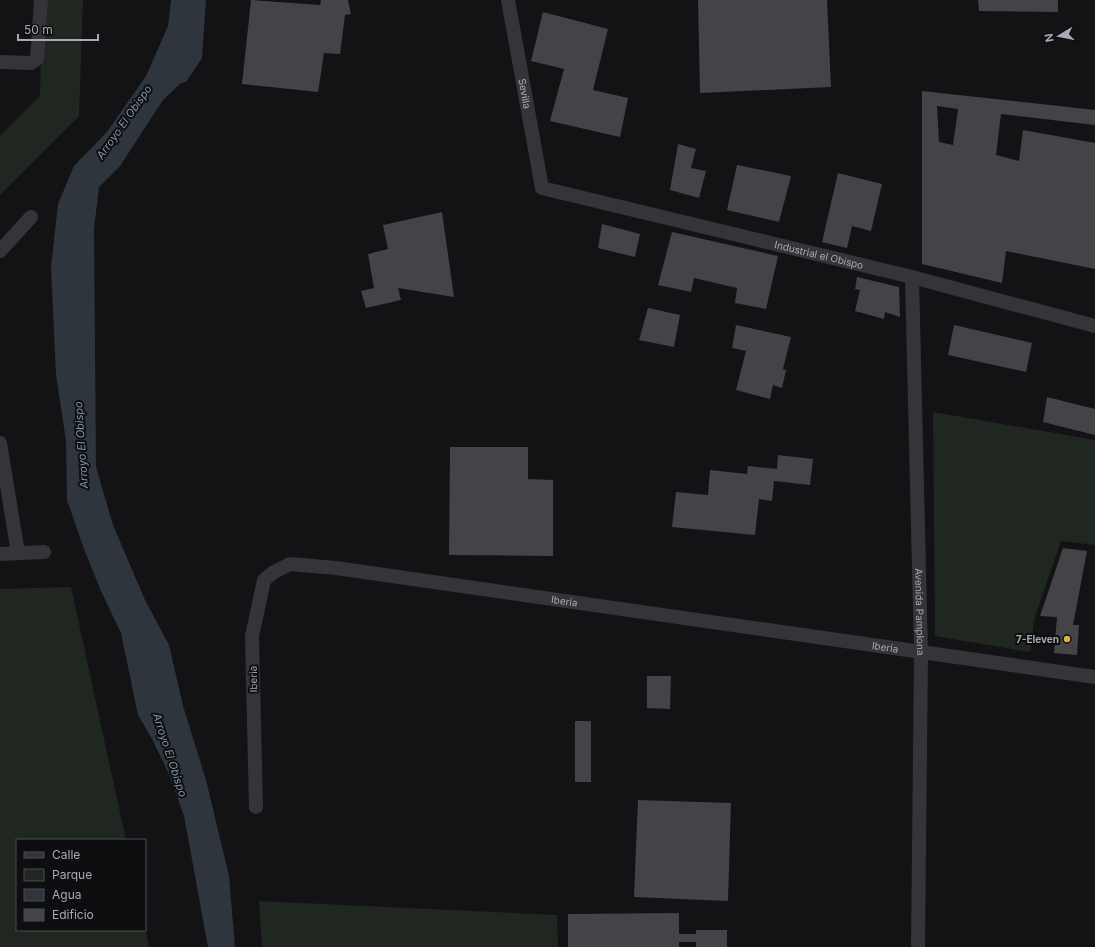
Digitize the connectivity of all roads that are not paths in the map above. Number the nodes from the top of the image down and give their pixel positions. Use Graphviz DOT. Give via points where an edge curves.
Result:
graph roads {
  1 [pos="41,0"];
  2 [pos="508,0"];
  3 [pos="0,62"];
  4 [pos="542,188"];
  5 [pos="31,217"];
  6 [pos="0,251"];
  7 [pos="912,277"];
  8 [pos="1095,326"];
  9 [pos="0,443"];
  10 [pos="4,485"];
  11 [pos="44,552"];
  12 [pos="18,553"];
  13 [pos="0,554"];
  14 [pos="921,653"];
  15 [pos="1095,677"];
  16 [pos="256,807"];
  17 [pos="918,947"];
  1 -- 3 [label="street" via="37,59 31,62"];
  2 -- 4 [label="street, Sevilla"];
  4 -- 7 [label="street, Industrial el Obispo"];
  5 -- 6 [label="street"];
  7 -- 8 [label="street, Industrial el Obispo"];
  7 -- 14 [label="street, Avenida Pamplona"];
  9 -- 10 [label="street"];
  10 -- 12 [label="street"];
  11 -- 12 [label="street"];
  12 -- 13 [label="street"];
  14 -- 15 [label="street, Iberia"];
  14 -- 16 [label="street, Iberia" via="336,568 290,564 264,580 252,636"];
  14 -- 17 [label="street, Avenida Pamplona"];
}
